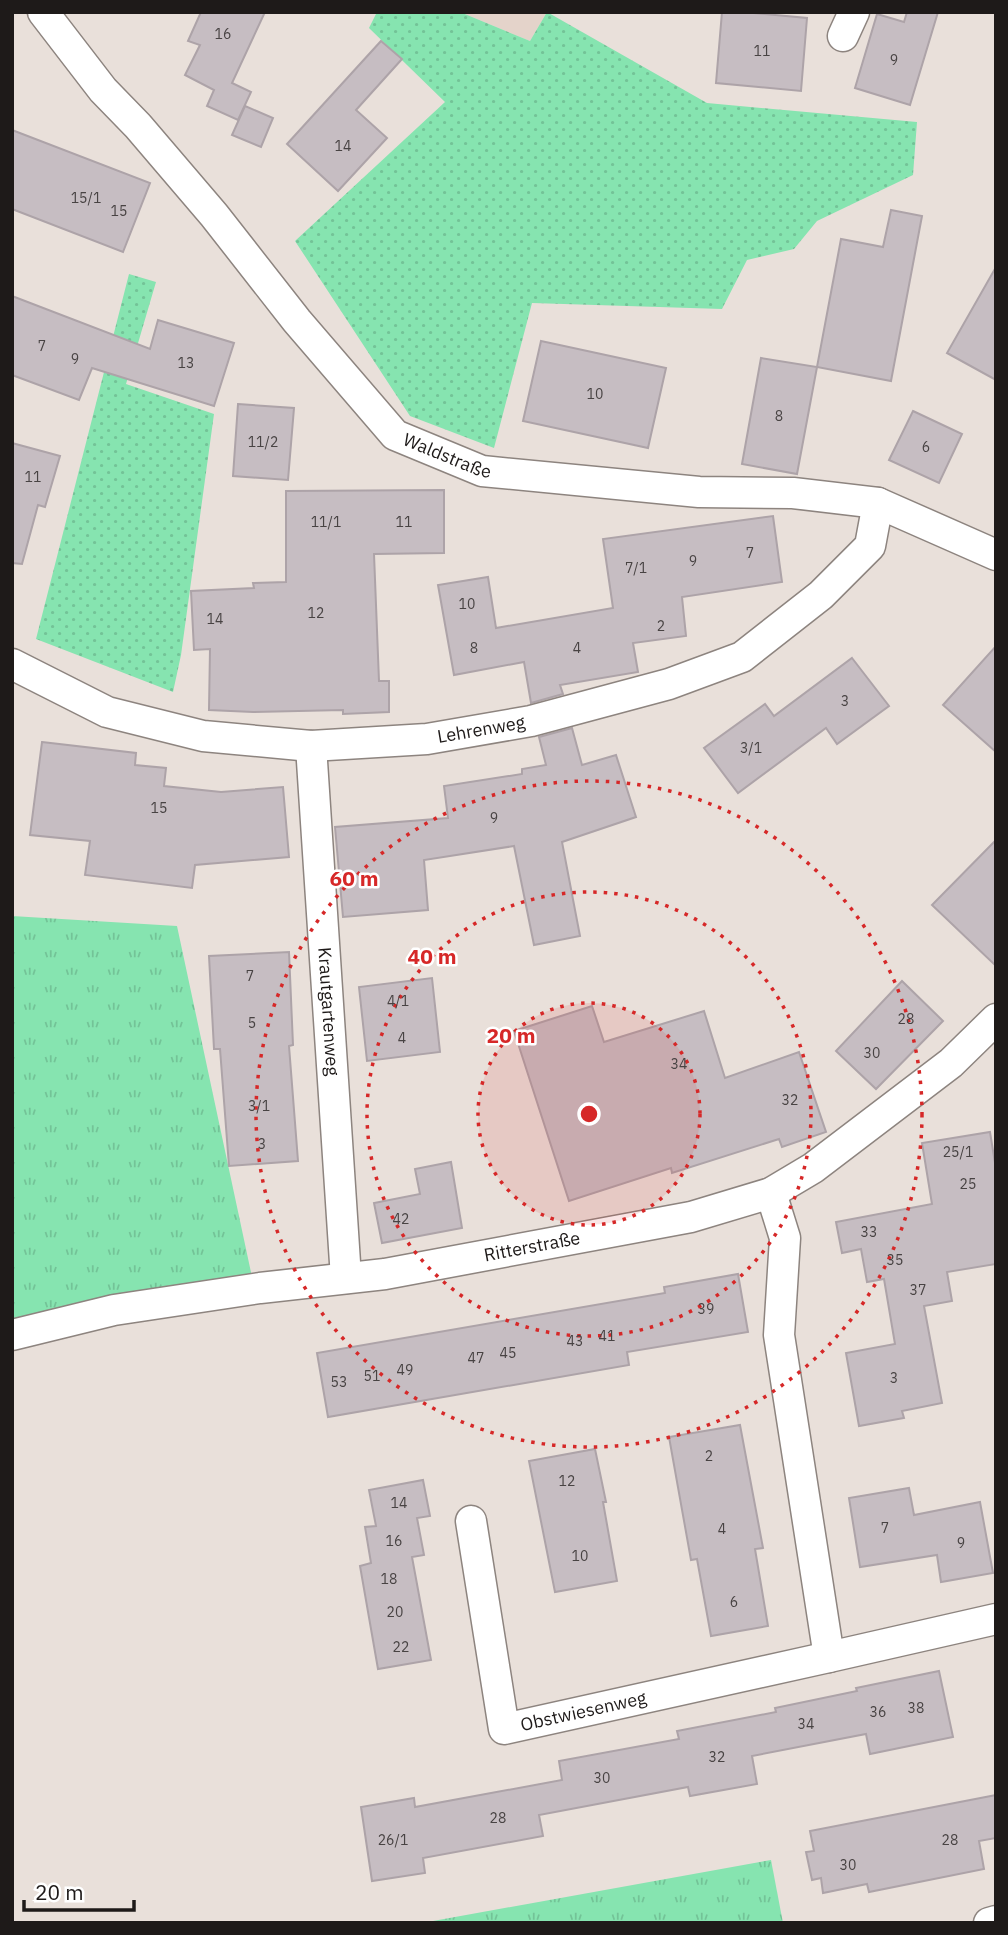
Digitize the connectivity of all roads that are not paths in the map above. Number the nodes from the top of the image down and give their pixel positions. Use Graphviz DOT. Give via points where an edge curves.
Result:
graph roads {
  1 [pos="43,12"];
  2 [pos="878,503"];
  3 [pos="996,555"];
  4 [pos="12,664"];
  5 [pos="311,746"];
  6 [pos="996,1019"];
  7 [pos="771,1192"];
  8 [pos="346,1278"];
  9 [pos="12,1335"];
  10 [pos="471,1521"];
  11 [pos="996,1619"];
  12 [pos="829,1657"];
  13 [pos="996,1921"];
  14 [pos="989,1923"];
  1 -- 2 [label="street, Waldstraße" via="103,90 197,195 395,435 482,471"];
  2 -- 3 [label="street, Waldstraße"];
  2 -- 5 [label="street, Lehrenweg" via="870,545 821,595 742,657 669,684 531,721 427,739"];
  4 -- 5 [label="street, Lehrenweg" via="107,712 203,736"];
  5 -- 8 [label="street, Krautgartenweg"];
  6 -- 7 [label="street, Ritterstraße" via="951,1063 813,1168"];
  7 -- 8 [label="street, Ritterstraße" via="691,1217"];
  7 -- 12 [label="street" via="785,1238 779,1335"];
  8 -- 9 [label="street, Ritterstraße" via="114,1310"];
  10 -- 12 [label="street, Obstwiesenweg" via="504,1729"];
  11 -- 12 [label="street, Obstwiesenweg"];
  13 -- 14 [label="street"];
}
